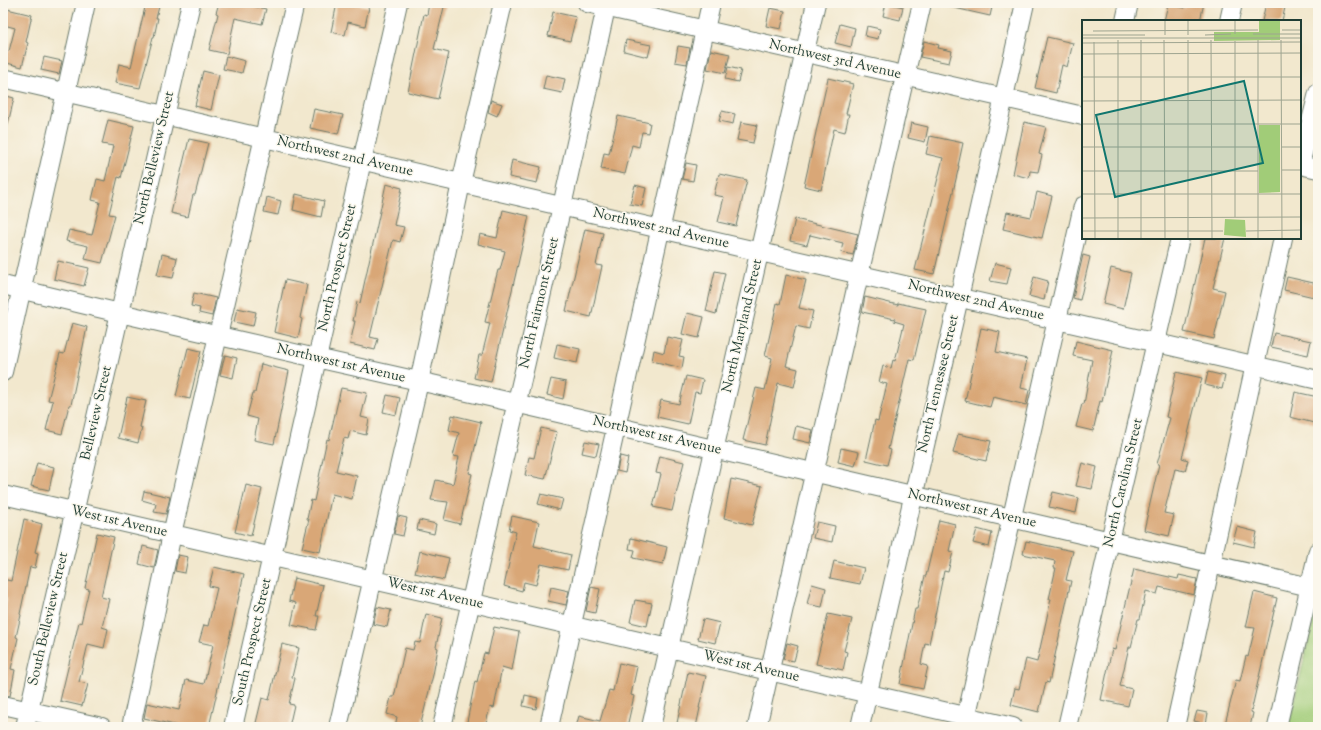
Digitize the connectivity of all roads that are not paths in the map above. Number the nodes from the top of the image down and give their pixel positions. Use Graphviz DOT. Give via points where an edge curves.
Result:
graph roads {
  1 [pos="86,3"];
  2 [pos="191,3"];
  3 [pos="295,3"];
  4 [pos="398,3"];
  5 [pos="503,3"];
  6 [pos="587,3"];
  7 [pos="711,3"];
  8 [pos="816,3"];
  9 [pos="922,3"];
  10 [pos="1025,3"];
  11 [pos="1129,3"];
  12 [pos="1233,3"];
  13 [pos="607,5"];
  14 [pos="1125,20"];
  15 [pos="1229,20"];
  16 [pos="705,30"];
  17 [pos="805,53"];
  18 [pos="905,76"];
  19 [pos="3,78"];
  20 [pos="65,92"];
  21 [pos="1318,93"];
  22 [pos="1004,98"];
  23 [pos="165,115"];
  24 [pos="1082,116"];
  25 [pos="264,138"];
  26 [pos="362,161"];
  27 [pos="1301,161"];
  28 [pos="1301,165"];
  29 [pos="1318,169"];
  30 [pos="460,183"];
  31 [pos="562,206"];
  32 [pos="1082,211"];
  33 [pos="661,229"];
  34 [pos="1180,239"];
  35 [pos="1283,239"];
  36 [pos="760,252"];
  37 [pos="859,274"];
  38 [pos="3,285"];
  39 [pos="22,290"];
  40 [pos="959,298"];
  41 [pos="119,314"];
  42 [pos="1058,320"];
  43 [pos="219,336"];
  44 [pos="1156,343"];
  45 [pos="318,359"];
  46 [pos="1254,365"];
  47 [pos="3,372"];
  48 [pos="1318,380"];
  49 [pos="419,382"];
  50 [pos="516,404"];
  51 [pos="615,427"];
  52 [pos="714,450"];
  53 [pos="815,473"];
  54 [pos="3,495"];
  55 [pos="913,495"];
  56 [pos="74,512"];
  57 [pos="1012,519"];
  58 [pos="172,534"];
  59 [pos="1110,542"];
  60 [pos="1318,551"];
  61 [pos="272,557"];
  62 [pos="1212,565"];
  63 [pos="372,580"];
  64 [pos="1310,587"];
  65 [pos="470,603"];
  66 [pos="572,626"];
  67 [pos="669,648"];
  68 [pos="770,671"];
  69 [pos="867,694"];
  70 [pos="3,705"];
  71 [pos="27,719"];
  72 [pos="965,722"];
  73 [pos="102,727"];
  74 [pos="131,727"];
  75 [pos="233,727"];
  76 [pos="338,727"];
  77 [pos="442,727"];
  78 [pos="549,727"];
  79 [pos="651,727"];
  80 [pos="757,727"];
  81 [pos="860,727"];
  82 [pos="1012,727"];
  83 [pos="1067,727"];
  84 [pos="1175,727"];
  85 [pos="1277,727"];
  1 -- 20 [label="street"];
  2 -- 23 [label="street, North Belleview Street"];
  3 -- 25 [label="street"];
  4 -- 26 [label="street, North Prospect Street"];
  5 -- 30 [label="street"];
  6 -- 13 [label="street, Northwest 3rd Avenue"];
  7 -- 16 [label="street"];
  8 -- 17 [label="street, North Maryland Street"];
  9 -- 18 [label="street"];
  10 -- 22 [label="street, North Tennessee Street"];
  11 -- 14 [label="street"];
  12 -- 15 [label="street"];
  13 -- 16 [label="street, Northwest 3rd Avenue"];
  13 -- 31 [label="street, North Fairmont Street"];
  16 -- 17 [label="street, Northwest 3rd Avenue"];
  16 -- 33 [label="street"];
  17 -- 18 [label="street, Northwest 3rd Avenue"];
  17 -- 36 [label="street, North Maryland Street"];
  18 -- 22 [label="street, Northwest 3rd Avenue"];
  18 -- 37 [label="street"];
  19 -- 20 [label="street, Northwest 2nd Avenue"];
  20 -- 23 [label="street, Northwest 2nd Avenue"];
  20 -- 39 [label="street"];
  21 -- 27 [label="street"];
  22 -- 24 [label="street, Northwest 3rd Avenue"];
  22 -- 40 [label="street, North Tennessee Street"];
  23 -- 25 [label="street, Northwest 2nd Avenue"];
  23 -- 41 [label="street, North Belleview Street"];
  25 -- 26 [label="street, Northwest 2nd Avenue"];
  25 -- 43 [label="street"];
  26 -- 30 [label="street, Northwest 2nd Avenue"];
  26 -- 45 [label="street, North Prospect Street"];
  28 -- 29 [label="street"];
  30 -- 31 [label="street, Northwest 2nd Avenue"];
  30 -- 49 [label="street"];
  31 -- 33 [label="street, Northwest 2nd Avenue"];
  31 -- 50 [label="street, North Fairmont Street"];
  32 -- 42 [label="street"];
  33 -- 36 [label="street, Northwest 2nd Avenue"];
  33 -- 51 [label="street"];
  34 -- 44 [label="street, North Carolina Street"];
  35 -- 46 [label="street"];
  36 -- 37 [label="street, Northwest 2nd Avenue"];
  36 -- 52 [label="street, North Maryland Street"];
  37 -- 40 [label="street, Northwest 2nd Avenue"];
  37 -- 53 [label="street"];
  38 -- 39 [label="street, Northwest 1st Avenue"];
  39 -- 41 [label="street, Northwest 1st Avenue"];
  39 -- 47 [label="street"];
  40 -- 42 [label="street, Northwest 2nd Avenue"];
  40 -- 55 [label="street, North Tennessee Street"];
  41 -- 43 [label="street, Northwest 1st Avenue"];
  41 -- 56 [label="street, Belleview Street"];
  42 -- 44 [label="street, Northwest 2nd Avenue"];
  42 -- 57 [label="street"];
  43 -- 45 [label="street, Northwest 1st Avenue"];
  43 -- 58 [label="street"];
  44 -- 46 [label="street, Northwest 2nd Avenue"];
  44 -- 59 [label="street, North Carolina Street"];
  45 -- 49 [label="street, Northwest 1st Avenue"];
  45 -- 61 [label="street, North Prospect Street"];
  46 -- 48 [label="street, Northwest 2nd Avenue"];
  46 -- 62 [label="street"];
  49 -- 50 [label="street, Northwest 1st Avenue"];
  49 -- 63 [label="street"];
  50 -- 51 [label="street, Northwest 1st Avenue"];
  50 -- 65 [label="street, North Fairmont Street"];
  51 -- 52 [label="street, Northwest 1st Avenue"];
  51 -- 66 [label="street"];
  52 -- 53 [label="street, Northwest 1st Avenue"];
  52 -- 67 [label="street, North Maryland Street"];
  53 -- 55 [label="street, Northwest 1st Avenue"];
  53 -- 68 [label="street"];
  54 -- 56 [label="street, West 1st Avenue"];
  55 -- 57 [label="street, Northwest 1st Avenue"];
  55 -- 69 [label="street, North Tennessee Street"];
  56 -- 58 [label="street, West 1st Avenue"];
  56 -- 71 [label="street, South Belleview Street"];
  57 -- 59 [label="street, Northwest 1st Avenue"];
  57 -- 72 [label="street"];
  58 -- 61 [label="street, West 1st Avenue"];
  58 -- 74 [label="street"];
  59 -- 62 [label="street, Northwest 1st Avenue"];
  59 -- 83 [label="street, North Carolina Street"];
  60 -- 64 [label="street"];
  61 -- 63 [label="street, West 1st Avenue"];
  61 -- 75 [label="street, South Prospect Street"];
  62 -- 64 [label="street, Northwest 1st Avenue"];
  62 -- 84 [label="street"];
  63 -- 65 [label="street, West 1st Avenue"];
  63 -- 76 [label="street"];
  64 -- 85 [label="street"];
  65 -- 66 [label="street, West 1st Avenue"];
  65 -- 77 [label="street, North Fairmont Street"];
  66 -- 67 [label="street, West 1st Avenue"];
  66 -- 78 [label="street"];
  67 -- 68 [label="street, West 1st Avenue"];
  67 -- 79 [label="street, North Maryland Street"];
  68 -- 69 [label="street, West 1st Avenue"];
  68 -- 80 [label="street"];
  69 -- 72 [label="street, West 1st Avenue"];
  69 -- 81 [label="street, North Tennessee Street"];
  70 -- 71 [label="street"];
  71 -- 73 [label="street"];
  72 -- 82 [label="street, West 1st Avenue"];
}
